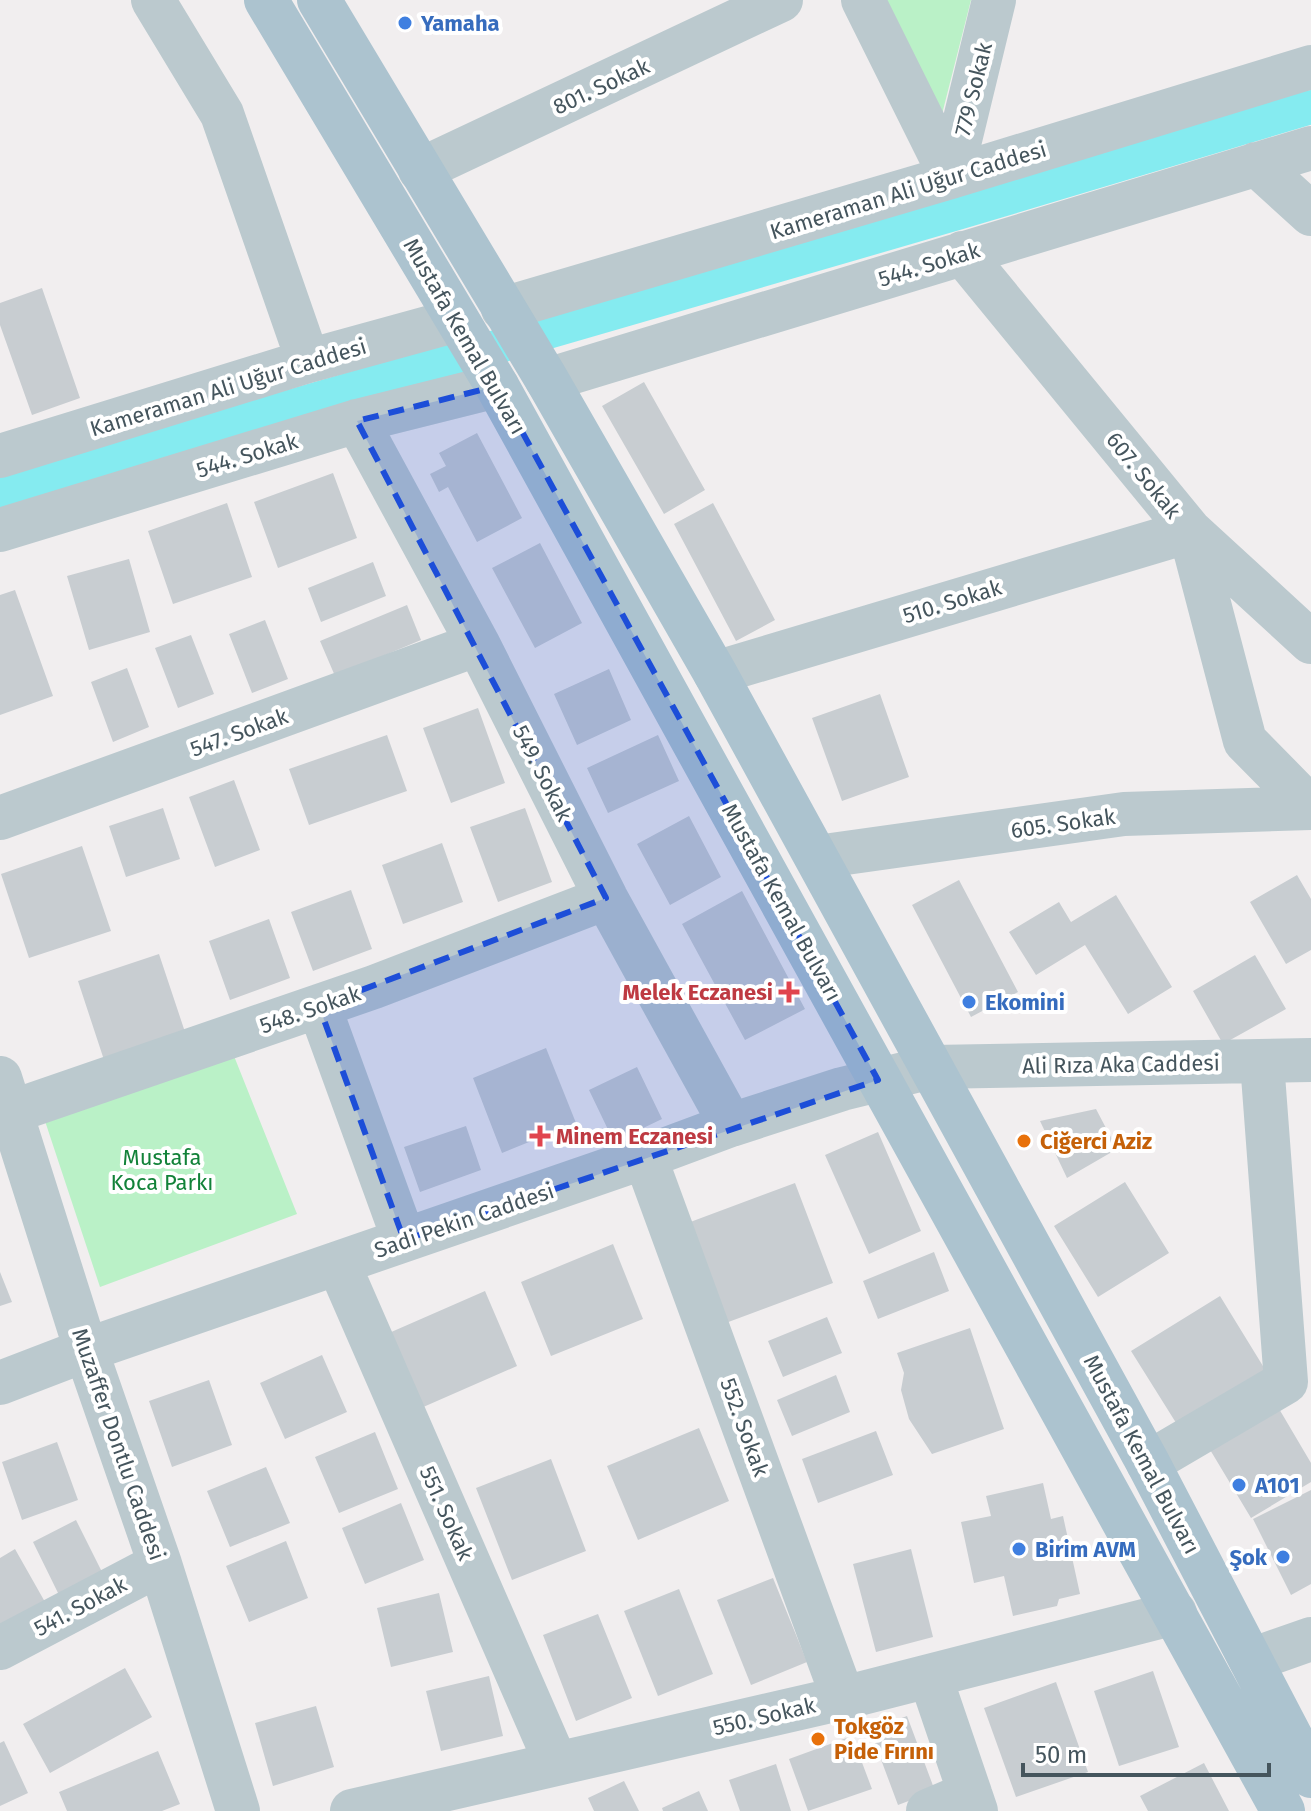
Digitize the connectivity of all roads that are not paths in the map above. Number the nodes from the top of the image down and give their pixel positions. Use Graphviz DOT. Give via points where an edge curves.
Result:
graph roads {
  1 [pos="153,0"];
  2 [pos="266,0"];
  3 [pos="319,0"];
  4 [pos="781,0"];
  5 [pos="863,0"];
  6 [pos="994,0"];
  7 [pos="1311,67"];
  8 [pos="1311,148"];
  9 [pos="1256,164"];
  10 [pos="420,170"];
  11 [pos="951,177"];
  12 [pos="1311,214"];
  13 [pos="962,253"];
  14 [pos="507,315"];
  15 [pos="457,320"];
  16 [pos="308,361"];
  17 [pos="544,376"];
  18 [pos="497,386"];
  19 [pos="357,421"];
  20 [pos="0,456"];
  21 [pos="0,530"];
  22 [pos="1190,531"];
  23 [pos="1311,642"];
  24 [pos="478,644"];
  25 [pos="715,673"];
  26 [pos="1311,808"];
  27 [pos="0,818"];
  28 [pos="817,857"];
  29 [pos="606,898"];
  30 [pos="319,1006"];
  31 [pos="1311,1060"];
  32 [pos="1262,1062"];
  33 [pos="932,1067"];
  34 [pos="878,1080"];
  35 [pos="5,1095"];
  36 [pos="731,1125"];
  37 [pos="645,1157"];
  38 [pos="404,1240"];
  39 [pos="338,1263"];
  40 [pos="86,1350"];
  41 [pos="0,1383"];
  42 [pos="1148,1463"];
  43 [pos="160,1564"];
  44 [pos="1175,1613"];
  45 [pos="1311,1639"];
  46 [pos="0,1648"];
  47 [pos="1251,1660"];
  48 [pos="930,1676"];
  49 [pos="843,1698"];
  50 [pos="556,1763"];
  51 [pos="1311,1776"];
  52 [pos="973,1802"];
  53 [pos="238,1811"];
  54 [pos="352,1811"];
  55 [pos="928,1811"];
  56 [pos="1283,1811"];
  1 -- 16 [label="street" via="222,114"];
  2 -- 15 [label="main road, Mustafa Kemal Bulvarı"];
  3 -- 10 [label="main road, Mustafa Kemal Bulvarı"];
  4 -- 10 [label="street, 801. Sokak"];
  5 -- 11 [label="street"];
  6 -- 11 [label="street, 779 Sokak"];
  7 -- 11 [label="street, Kameraman Ali Uğur Caddesi"];
  8 -- 9 [label="street, 544. Sokak"];
  9 -- 12 [label="street"];
  9 -- 13 [label="street, 544. Sokak"];
  10 -- 14 [label="main road, Mustafa Kemal Bulvarı"];
  11 -- 14 [label="street, Kameraman Ali Uğur Caddesi"];
  13 -- 17 [label="street, 544. Sokak"];
  13 -- 22 [label="street, 607. Sokak"];
  14 -- 17 [label="main road, Mustafa Kemal Bulvarı"];
  15 -- 16 [label="street, Kameraman Ali Uğur Caddesi"];
  15 -- 18 [label="main road, Mustafa Kemal Bulvarı"];
  16 -- 20 [label="street, Kameraman Ali Uğur Caddesi"];
  17 -- 25 [label="main road, Mustafa Kemal Bulvarı"];
  18 -- 19 [label="street, 544. Sokak"];
  18 -- 34 [label="main road, Mustafa Kemal Bulvarı"];
  19 -- 21 [label="street, 544. Sokak"];
  19 -- 24 [label="street, 549. Sokak"];
  22 -- 23 [label="street"];
  22 -- 25 [label="street, 510. Sokak"];
  22 -- 26 [label="street, 607. Sokak" via="1245,741"];
  24 -- 27 [label="street, 547. Sokak"];
  24 -- 29 [label="street, 549. Sokak"];
  25 -- 28 [label="main road, Mustafa Kemal Bulvarı"];
  26 -- 28 [label="street, 605. Sokak" via="1124,814"];
  28 -- 33 [label="main road, Mustafa Kemal Bulvarı"];
  29 -- 30 [label="street, 548. Sokak"];
  29 -- 36 [label="street, 549. Sokak"];
  30 -- 35 [label="street, 548. Sokak"];
  30 -- 38 [label="street"];
  31 -- 32 [label="street, Ali Rıza Aka Caddesi"];
  32 -- 33 [label="street, Ali Rıza Aka Caddesi"];
  32 -- 42 [label="street" via="1286,1382"];
  33 -- 34 [label="street, Sadi Pekin Caddesi"];
  33 -- 42 [label="main road, Mustafa Kemal Bulvarı"];
  34 -- 36 [label="street, Sadi Pekin Caddesi"];
  34 -- 44 [label="main road, Mustafa Kemal Bulvarı"];
  35 -- 40 [label="street, Muzaffer Dontlu Caddesi"];
  36 -- 37 [label="street, Sadi Pekin Caddesi"];
  37 -- 38 [label="street, Sadi Pekin Caddesi"];
  37 -- 49 [label="street, 552. Sokak"];
  38 -- 39 [label="street, Sadi Pekin Caddesi"];
  39 -- 40 [label="street, Sadi Pekin Caddesi"];
  39 -- 50 [label="street, 551. Sokak"];
  40 -- 41 [label="street, Sadi Pekin Caddesi"];
  40 -- 43 [label="street, Muzaffer Dontlu Caddesi"];
  42 -- 47 [label="main road, Mustafa Kemal Bulvarı"];
  43 -- 46 [label="street, 541. Sokak"];
  43 -- 53 [label="street, Muzaffer Dontlu Caddesi"];
  44 -- 48 [label="street, 550. Sokak"];
  44 -- 56 [label="main road, Mustafa Kemal Bulvarı"];
  45 -- 47 [label="street"];
  47 -- 51 [label="main road, Mustafa Kemal Bulvarı"];
  48 -- 49 [label="street, 550. Sokak"];
  48 -- 52 [label="street"];
  49 -- 50 [label="street, 550. Sokak"];
  50 -- 54 [label="street, 550. Sokak"];
  52 -- 55 [label="street"];
}
